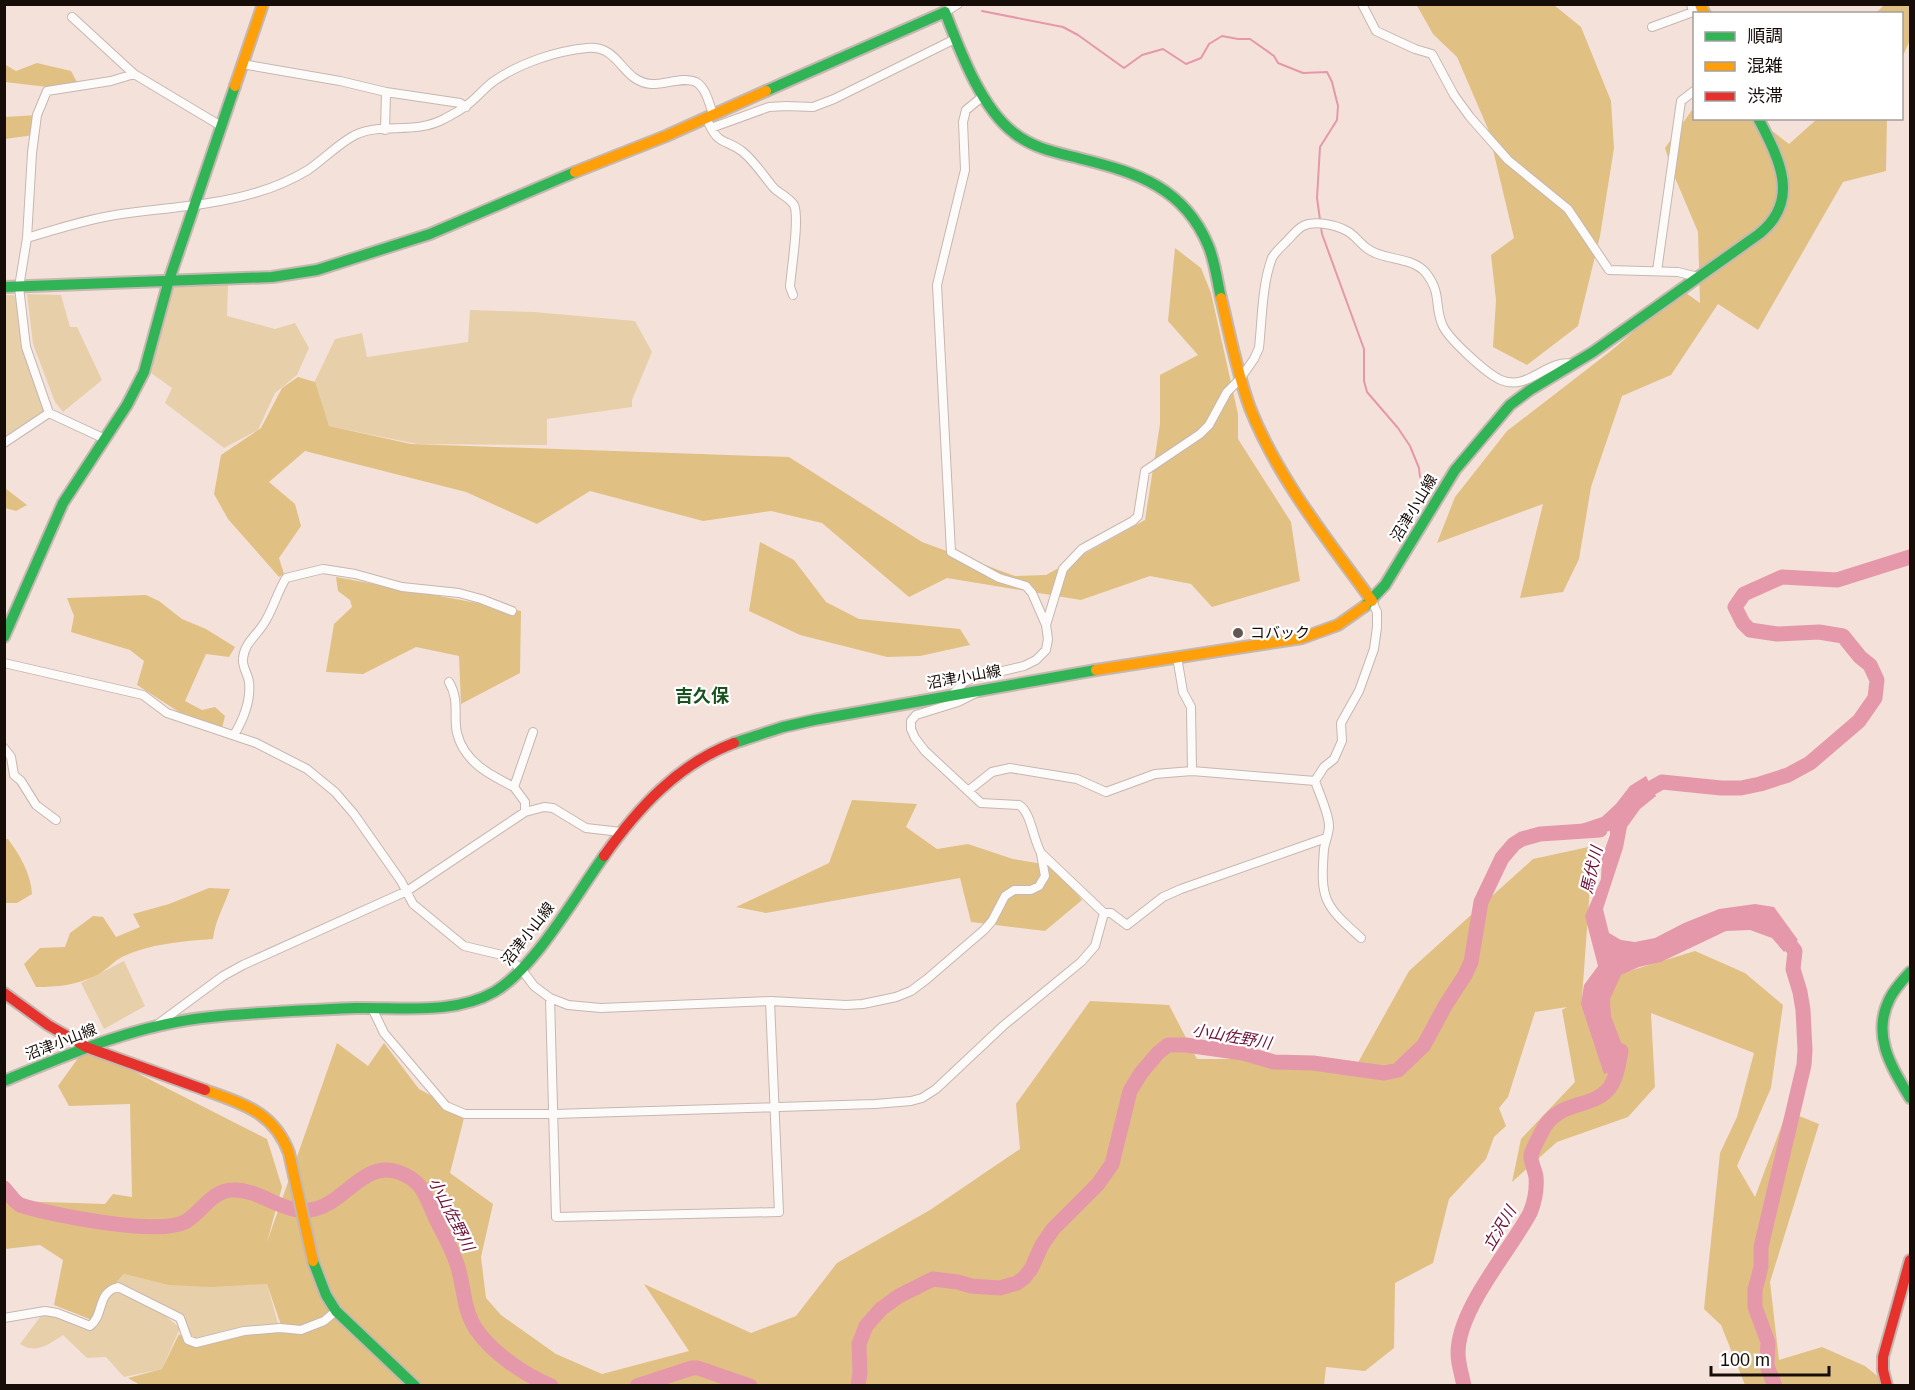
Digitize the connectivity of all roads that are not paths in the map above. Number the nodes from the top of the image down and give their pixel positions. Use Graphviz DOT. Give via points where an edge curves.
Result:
graph roads {
  1 [pos="263,4"];
  2 [pos="1362,4"];
  3 [pos="958,5"];
  4 [pos="1697,10"];
  5 [pos="945,12"];
  6 [pos="72,17"];
  7 [pos="1652,27"];
  8 [pos="956,39"];
  9 [pos="242,64"];
  10 [pos="134,74"];
  11 [pos="386,92"];
  12 [pos="1693,93"];
  13 [pos="982,97"];
  14 [pos="466,107"];
  15 [pos="709,115"];
  16 [pos="1759,120"];
  17 [pos="221,126"];
  18 [pos="711,128"];
  19 [pos="385,130"];
  20 [pos="193,204"];
  21 [pos="27,238"];
  22 [pos="1657,271"];
  23 [pos="1698,277"];
  24 [pos="168,280"];
  25 [pos="4,287"];
  26 [pos="19,287"];
  27 [pos="793,295"];
  28 [pos="1573,364"];
  29 [pos="1240,379"];
  30 [pos="49,413"];
  31 [pos="105,439"];
  32 [pos="4,443"];
  33 [pos="1372,601"];
  34 [pos="512,611"];
  35 [pos="1046,626"];
  36 [pos="4,637"];
  37 [pos="1177,657"];
  38 [pos="4,663"];
  39 [pos="449,682"];
  40 [pos="989,688"];
  41 [pos="953,694"];
  42 [pos="533,732"];
  43 [pos="234,735"];
  44 [pos="4,748"];
  45 [pos="1192,771"];
  46 [pos="1315,781"];
  47 [pos="514,787"];
  48 [pos="968,791"];
  49 [pos="525,812"];
  50 [pos="56,820"];
  51 [pos="621,832"];
  52 [pos="1326,838"];
  53 [pos="1041,853"];
  54 [pos="407,891"];
  55 [pos="1104,913"];
  56 [pos="1361,938"];
  57 [pos="522,970"];
  58 [pos="1911,972"];
  59 [pos="4,993"];
  60 [pos="550,998"];
  61 [pos="770,1001"];
  62 [pos="372,1008"];
  63 [pos="154,1027"];
  64 [pos="86,1047"];
  65 [pos="4,1081"];
  66 [pos="1911,1098"];
  67 [pos="775,1107"];
  68 [pos="554,1114"];
  69 [pos="1911,1260"];
  70 [pos="336,1311"];
  71 [pos="4,1318"];
  72 [pos="415,1386"];
  73 [pos="1887,1386"];
  1 -- 9 [label="street"];
  2 -- 22 [label="street" via="1376,31 1432,54 1470,117 1508,160 1568,208 1609,270"];
  3 -- 5 [label="street"];
  4 -- 7 [label="street"];
  5 -- 8 [label="street"];
  5 -- 15 [label="street"];
  6 -- 10 [label="street"];
  8 -- 13 [label="street"];
  8 -- 18 [label="street" via="813,107 769,107"];
  9 -- 11 [label="street"];
  9 -- 17 [label="street"];
  10 -- 17 [label="street"];
  10 -- 21 [label="street" via="47,91 37,115"];
  11 -- 14 [label="street"];
  11 -- 19 [label="street"];
  12 -- 22 [label="street" via="1681,102"];
  13 -- 29 [label="street" via="994,115 1031,144 1136,174 1165,189 1186,208 1201,227 1209,247"];
  13 -- 35 [label="street" via="966,110 963,122 965,170 937,285 951,552 999,578 1026,586"];
  14 -- 15 [label="street" via="493,82 527,64 560,53 595,48 611,52 638,81 695,82 704,91"];
  14 -- 19 [label="street" via="423,128"];
  15 -- 18 [label="street"];
  15 -- 24 [label="street" via="430,234 359,258 272,277"];
  16 -- 23 [label="street, 沼津小山線" via="1782,171 1784,195 1780,207 1773,221 1759,234"];
  17 -- 20 [label="street"];
  18 -- 27 [label="street" via="721,141 742,152 794,205 790,287"];
  19 -- 20 [label="street" via="357,134 307,170 259,192"];
  20 -- 21 [label="street" via="111,216"];
  20 -- 24 [label="street"];
  21 -- 26 [label="street"];
  22 -- 23 [label="street"];
  23 -- 28 [label="street, 沼津小山線"];
  24 -- 26 [label="street"];
  24 -- 31 [label="street" via="144,372"];
  25 -- 26 [label="street"];
  26 -- 30 [label="street" via="26,346"];
  28 -- 29 [label="street" via="1564,362 1513,384 1499,380 1450,336 1442,324 1438,294 1424,271 1409,262 1369,251 1348,232 1316,224 1302,226 1273,255 1267,273 1259,348"];
  28 -- 33 [label="street, 沼津小山線" via="1509,405 1482,436 1455,470"];
  29 -- 33 [label="street" via="1266,446 1285,478"];
  29 -- 35 [label="street" via="1200,434 1145,471 1138,516 1082,549 1063,569"];
  30 -- 31 [label="street"];
  30 -- 32 [label="street"];
  31 -- 36 [label="street" via="63,503"];
  33 -- 37 [label="street, 沼津小山線" via="1352,618 1324,632"];
  33 -- 46 [label="street" via="1377,612 1374,649 1359,691 1341,723 1342,741 1334,759"];
  34 -- 43 [label="street" via="459,593 402,587 323,569 286,578 242,661 249,681 243,721"];
  35 -- 41 [label="street" via="1046,651 1036,660 973,678"];
  37 -- 40 [label="street, 沼津小山線"];
  37 -- 45 [label="street" via="1183,692 1191,707"];
  38 -- 43 [label="street" via="143,695 167,713"];
  39 -- 47 [label="street" via="456,698 457,734 467,755 484,772"];
  40 -- 41 [label="street, 沼津小山線"];
  40 -- 48 [label="street" via="916,715 911,721 915,738 925,751"];
  41 -- 51 [label="street, 沼津小山線" via="770,730 735,741 712,751 673,778"];
  42 -- 47 [label="street"];
  43 -- 54 [label="street" via="307,769 335,792"];
  44 -- 50 [label="street" via="11,757 14,775 36,805"];
  45 -- 46 [label="street"];
  45 -- 48 [label="street" via="1155,774 1106,792 1077,779 1010,768 992,772"];
  46 -- 52 [label="street" via="1329,825"];
  47 -- 49 [label="street" via="525,802"];
  48 -- 53 [label="street" via="981,803 1024,808"];
  49 -- 51 [label="street" via="553,808 586,828"];
  49 -- 54 [label="street"];
  51 -- 57 [label="street, 沼津小山線"];
  52 -- 55 [label="street" via="1181,889 1163,897 1127,926"];
  52 -- 56 [label="street" via="1323,885 1329,906"];
  53 -- 55 [label="street"];
  53 -- 61 [label="street" via="1045,876 1040,886 1014,890 1005,896 993,921 911,991 862,1004"];
  54 -- 57 [label="street" via="413,904 464,946 506,956"];
  54 -- 63 [label="street" via="243,965"];
  55 -- 67 [label="street" via="1095,946 1081,963 922,1098 898,1103"];
  57 -- 60 [label="street"];
  57 -- 62 [label="street, 沼津小山線" via="496,991 469,1002"];
  58 -- 66 [label="street" via="1889,999 1881,1032 1883,1050"];
  59 -- 64 [label="street"];
  60 -- 61 [label="street" via="568,1005 601,1008"];
  60 -- 68 [label="street"];
  61 -- 67 [label="street"];
  62 -- 63 [label="street, 沼津小山線" via="207,1017"];
  62 -- 68 [label="street" via="384,1033 454,1111"];
  63 -- 64 [label="street, 沼津小山線"];
  64 -- 65 [label="street, 沼津小山線"];
  64 -- 70 [label="street" via="226,1098 261,1113 275,1126 289,1153 321,1285"];
  67 -- 68 [label="street"];
  67 -- 68 [label="street" via="779,1212 556,1217"];
  69 -- 73 [label="street" via="1883,1357"];
  70 -- 71 [label="street" via="324,1321 301,1330 244,1331 195,1343 188,1340 180,1318 118,1287 105,1295 96,1322 90,1326 45,1311"];
  70 -- 72 [label="street"];
}
